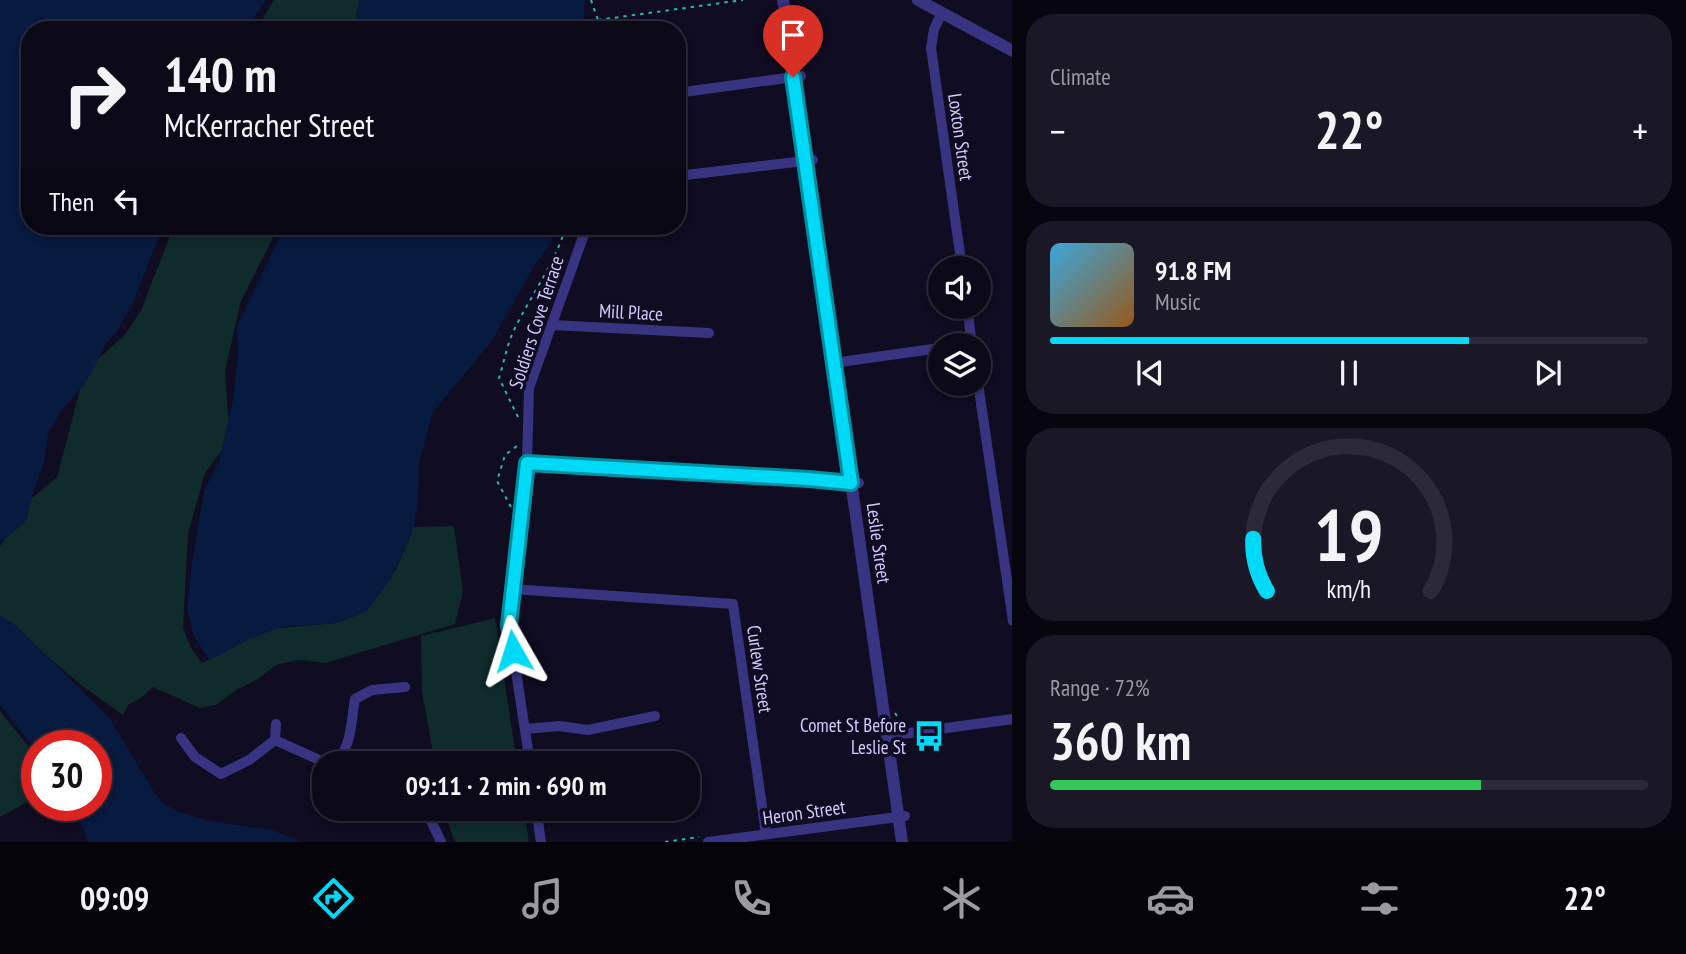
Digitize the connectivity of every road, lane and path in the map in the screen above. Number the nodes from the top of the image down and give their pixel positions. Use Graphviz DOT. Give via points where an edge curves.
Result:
graph roads {
  1 [pos="591,0"];
  2 [pos="743,0"];
  3 [pos="783,0"];
  4 [pos="790,0"];
  5 [pos="918,0"];
  6 [pos="943,13"];
  7 [pos="598,20"];
  8 [pos="1012,51"];
  9 [pos="797,77"];
  10 [pos="686,92"];
  11 [pos="809,161"];
  12 [pos="686,175"];
  13 [pos="584,235"];
  14 [pos="959,256"];
  15 [pos="552,325"];
  16 [pos="709,333"];
  17 [pos="928,350"];
  18 [pos="837,362"];
  19 [pos="980,396"];
  20 [pos="527,463"];
  21 [pos="855,483"];
  22 [pos="512,589"];
  23 [pos="1012,621"];
  24 [pos="405,687"];
  25 [pos="655,716"];
  26 [pos="1012,719"];
  27 [pos="276,724"];
  28 [pos="525,729"];
  29 [pos="890,736"];
  30 [pos="181,738"];
  31 [pos="275,740"];
  32 [pos="344,751"];
  33 [pos="528,751"];
  34 [pos="312,757"];
  35 [pos="902,816"];
  36 [pos="431,821"];
  37 [pos="538,821"];
  38 [pos="766,834"];
  39 [pos="707,839"];
  40 [pos="441,842"];
  41 [pos="541,842"];
  42 [pos="665,842"];
  43 [pos="902,842"];
  44 [pos="909,842"];
  1 -- 7 [label="path"];
  2 -- 7 [label="path"];
  3 -- 9 [label="street, Leslie Street"];
  4 -- 9 [label="street, Leslie Street"];
  5 -- 6 [label="street"];
  6 -- 8 [label="street"];
  6 -- 14 [label="street, Loxton Street" via="931,48"];
  9 -- 10 [label="street"];
  9 -- 11 [label="street, Leslie Street"];
  11 -- 12 [label="street"];
  11 -- 18 [label="street, Leslie Street"];
  13 -- 15 [label="street, Soldiers Cove Terrace"];
  15 -- 16 [label="street, Mill Place"];
  15 -- 20 [label="street, Soldiers Cove Terrace" via="529,388"];
  17 -- 18 [label="street"];
  18 -- 21 [label="street, Leslie Street"];
  19 -- 23 [label="street"];
  20 -- 21 [label="street"];
  20 -- 22 [label="street, Soldiers Cove Terrace"];
  21 -- 29 [label="street, Leslie Street"];
  22 -- 28 [label="street, Soldiers Cove Terrace" via="509,625"];
  22 -- 38 [label="street, Curlew Street" via="733,604"];
  24 -- 32 [label="street" via="372,690 355,699"];
  25 -- 28 [label="street" via="588,730 559,726"];
  26 -- 29 [label="street"];
  27 -- 31 [label="street"];
  28 -- 33 [label="street, Soldiers Cove Terrace"];
  29 -- 35 [label="street, Leslie Street"];
  30 -- 31 [label="street" via="195,757 221,774"];
  31 -- 34 [label="street"];
  35 -- 38 [label="street, Heron Street"];
  35 -- 43 [label="street, Leslie Street"];
  35 -- 44 [label="street, Leslie Street"];
  36 -- 40 [label="street"];
  37 -- 41 [label="street"];
  38 -- 39 [label="street, Heron Street"];
  39 -- 42 [label="path"];
}
